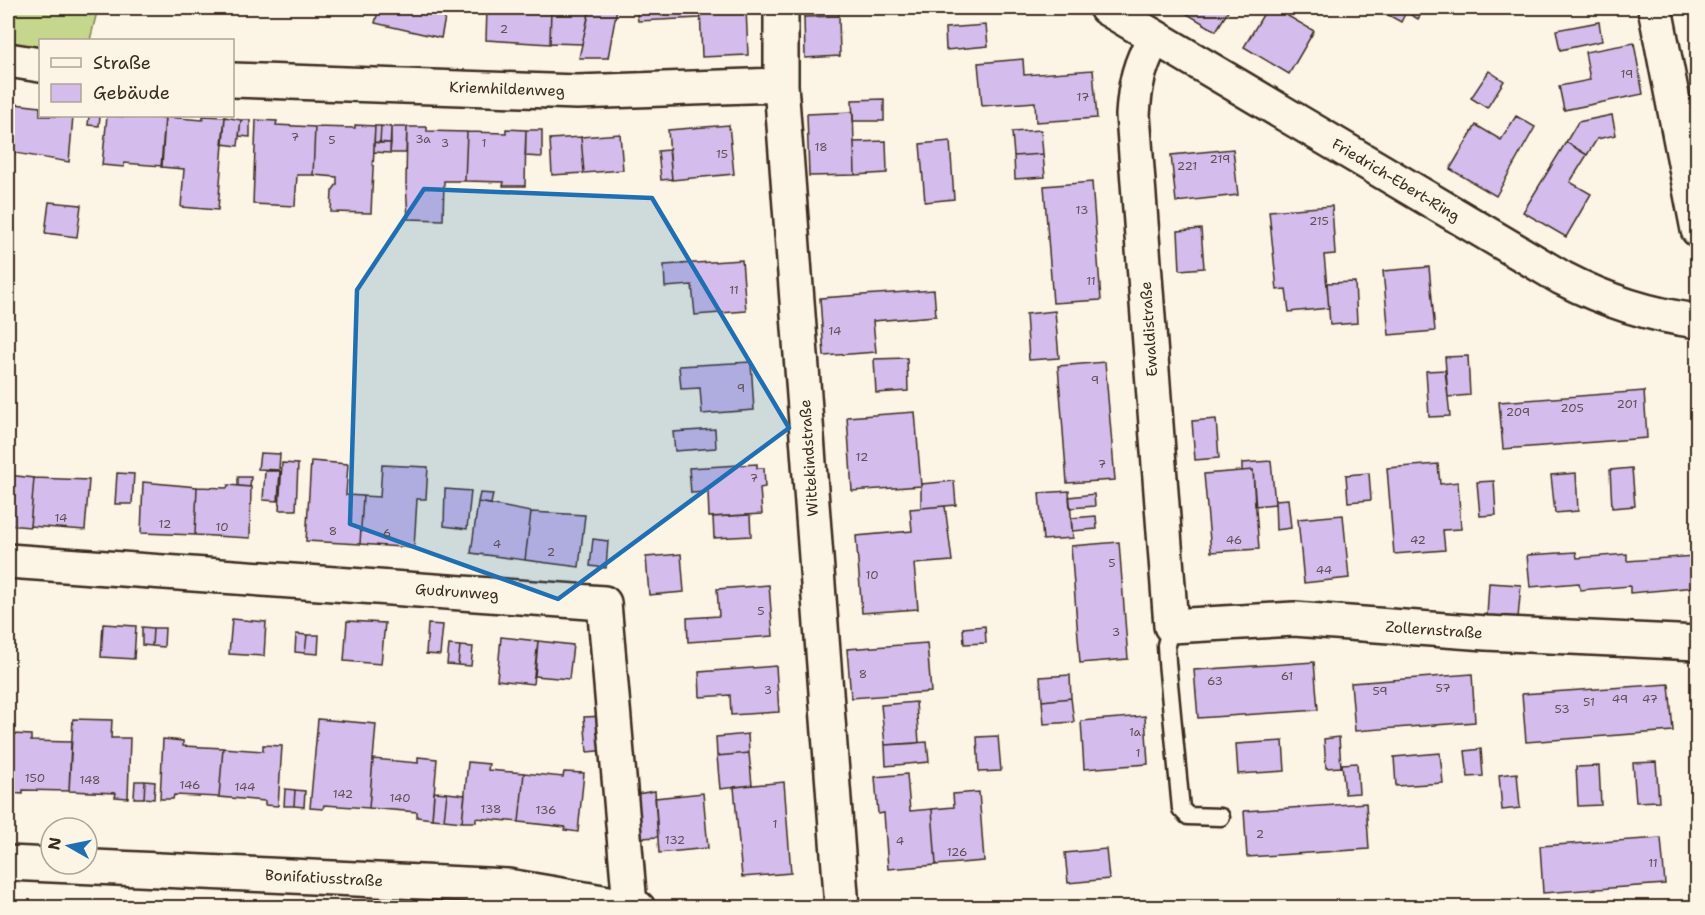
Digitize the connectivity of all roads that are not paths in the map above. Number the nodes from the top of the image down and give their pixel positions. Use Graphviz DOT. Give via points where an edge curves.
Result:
graph roads {
  1 [pos="781,8"];
  2 [pos="1106,8"];
  3 [pos="1655,8"];
  4 [pos="1155,37"];
  5 [pos="8,60"];
  6 [pos="39,65"];
  7 [pos="234,80"];
  8 [pos="782,85"];
  9 [pos="1688,128"];
  10 [pos="1698,230"];
  11 [pos="1698,321"];
  12 [pos="8,561"];
  13 [pos="1171,626"];
  14 [pos="1698,643"];
  15 [pos="1221,817"];
  16 [pos="8,863"];
  17 [pos="634,906"];
  18 [pos="842,908"];
  1 -- 8 [label="street, Wittekindstraße"];
  2 -- 4 [label="street, Friedrich-Ebert-Ring"];
  3 -- 9 [label="street"];
  4 -- 11 [label="street, Friedrich-Ebert-Ring" via="1592,294 1630,308"];
  4 -- 13 [label="street, Ewaldistraße" via="1135,81 1133,115"];
  5 -- 6 [label="street"];
  7 -- 8 [label="street, Kriemhildenweg" via="577,92"];
  8 -- 18 [label="street, Wittekindstraße"];
  9 -- 10 [label="street"];
  12 -- 17 [label="street, Gudrunweg" via="604,603"];
  13 -- 14 [label="street, Zollernstraße" via="1294,619"];
  13 -- 15 [label="lane" via="1166,645 1181,809 1188,816"];
  16 -- 17 [label="street, Bonifatiusstraße" via="508,886"];
}
